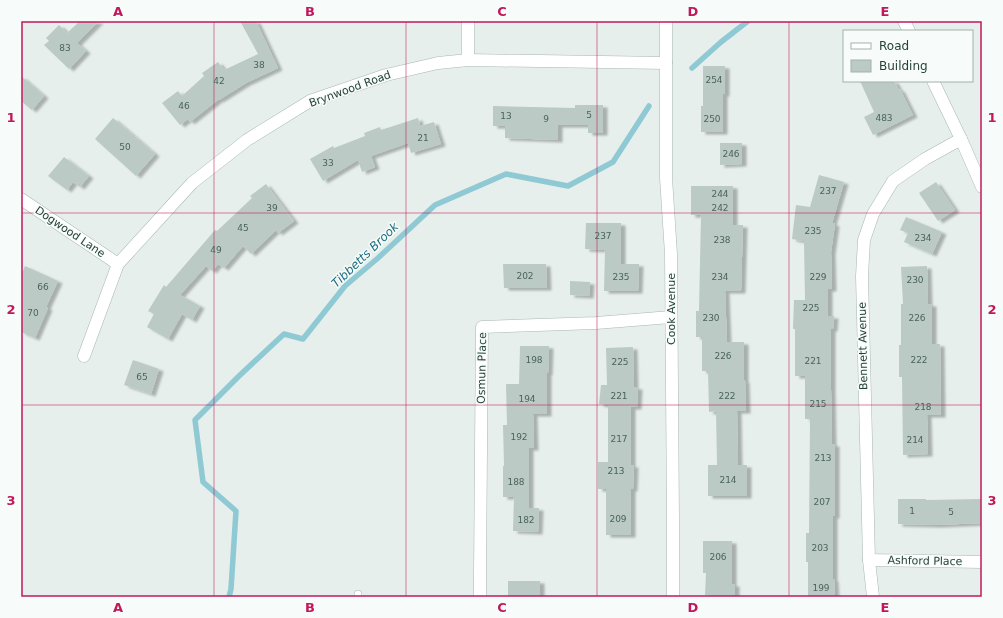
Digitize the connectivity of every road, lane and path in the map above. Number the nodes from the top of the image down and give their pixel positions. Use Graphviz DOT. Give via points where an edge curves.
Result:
graph roads {
  1 [pos="468,21"];
  2 [pos="666,21"];
  3 [pos="904,21"];
  4 [pos="908,30"];
  5 [pos="468,60"];
  6 [pos="666,63"];
  7 [pos="933,82"];
  8 [pos="961,139"];
  9 [pos="982,187"];
  10 [pos="21,199"];
  11 [pos="118,264"];
  12 [pos="671,317"];
  13 [pos="84,356"];
  14 [pos="869,560"];
  15 [pos="982,562"];
  16 [pos="480,597"];
  17 [pos="673,597"];
  18 [pos="873,597"];
  1 -- 5 [label="street"];
  2 -- 6 [label="street, Cook Avenue"];
  3 -- 4 [label="street"];
  5 -- 6 [label="street, Brynwood Road"];
  5 -- 11 [label="street, Brynwood Road" via="438,62 386,75 310,102 247,140 192,183"];
  6 -- 12 [label="street, Cook Avenue" via="666,178 671,254"];
  7 -- 8 [label="street"];
  8 -- 9 [label="street"];
  8 -- 14 [label="street, Bennett Avenue" via="925,159 893,182 873,214 864,240 862,276"];
  10 -- 11 [label="street, Dogwood Lane"];
  11 -- 13 [label="street, Brynwood Road"];
  12 -- 16 [label="street, Osmun Place" via="596,323 482,327"];
  12 -- 17 [label="street, Cook Avenue"];
  14 -- 15 [label="street, Ashford Place"];
  14 -- 18 [label="street, Bennett Avenue"];
}
